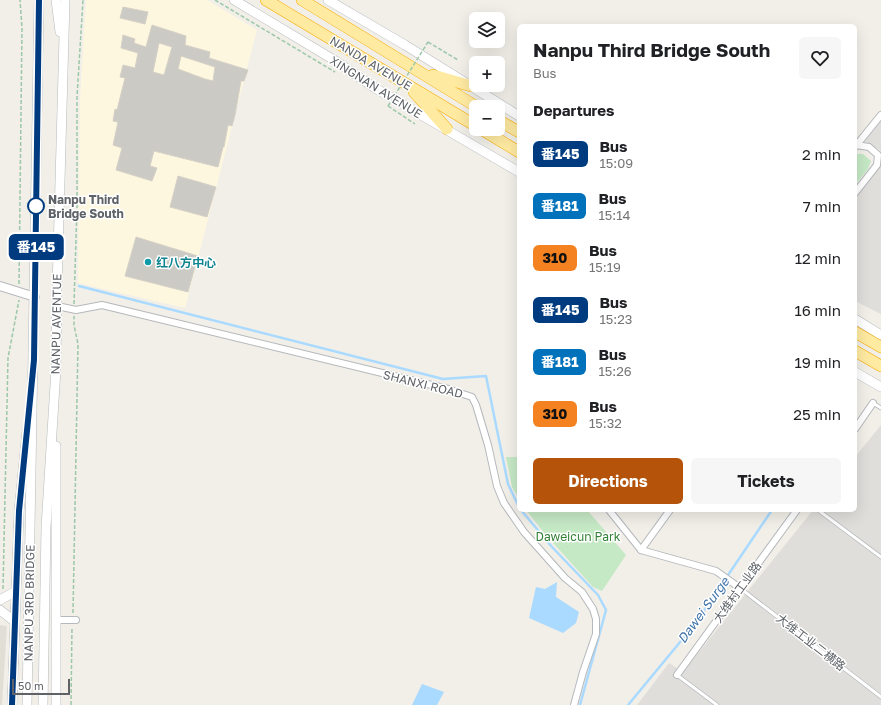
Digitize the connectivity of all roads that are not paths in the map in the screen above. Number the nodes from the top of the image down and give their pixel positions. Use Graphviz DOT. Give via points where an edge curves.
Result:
graph roads {
  1 [pos="39,0"];
  2 [pos="56,0"];
  3 [pos="65,0"];
  4 [pos="234,0"];
  5 [pos="266,0"];
  6 [pos="302,0"];
  7 [pos="328,0"];
  8 [pos="63,53"];
  9 [pos="416,70"];
  10 [pos="407,84"];
  11 [pos="469,85"];
  12 [pos="469,85"];
  13 [pos="481,92"];
  14 [pos="469,102"];
  15 [pos="517,115"];
  16 [pos="881,115"];
  17 [pos="469,122"];
  18 [pos="505,124"];
  19 [pos="447,129"];
  20 [pos="517,131"];
  21 [pos="493,136"];
  22 [pos="857,145"];
  23 [pos="857,146"];
  24 [pos="517,151"];
  25 [pos="517,171"];
  26 [pos="857,190"];
  27 [pos="0,286"];
  28 [pos="35,297"];
  29 [pos="57,306"];
  30 [pos="857,320"];
  31 [pos="858,334"];
  32 [pos="881,334"];
  33 [pos="881,347"];
  34 [pos="857,352"];
  35 [pos="34,360"];
  36 [pos="881,366"];
  37 [pos="56,369"];
  38 [pos="857,373"];
  39 [pos="881,387"];
  40 [pos="873,403"];
  41 [pos="881,408"];
  42 [pos="857,426"];
  43 [pos="611,512"];
  44 [pos="669,512"];
  45 [pos="796,512"];
  46 [pos="821,512"];
  47 [pos="30,526"];
  48 [pos="46,527"];
  49 [pos="641,550"];
  50 [pos="881,557"];
  51 [pos="740,588"];
  52 [pos="16,591"];
  53 [pos="0,600"];
  54 [pos="0,610"];
  55 [pos="56,620"];
  56 [pos="76,620"];
  57 [pos="14,621"];
  58 [pos="677,675"];
  59 [pos="881,697"];
  60 [pos="12,705"];
  61 [pos="27,705"];
  62 [pos="43,705"];
  63 [pos="56,705"];
  64 [pos="574,705"];
  65 [pos="717,705"];
  1 -- 28 [label="main road, NANPU AVENTUE"];
  2 -- 8 [label="main road"];
  3 -- 8 [label="main road, NANPU AVENTUE"];
  4 -- 19 [label="main road, XINGNAN AVENUE" via="334,60 375,88"];
  5 -- 10 [label="highway, NANDA AVENUE"];
  6 -- 9 [label="highway, NANDA AVENUE"];
  7 -- 12 [label="main road"];
  8 -- 29 [label="main road, NANPU AVENTUE"];
  9 -- 11 [label="highway"];
  9 -- 14 [label="highway, NANDA AVENUE"];
  10 -- 17 [label="highway, NANDA AVENUE"];
  10 -- 19 [label="highway"];
  13 -- 15 [label="main road"];
  16 -- 22 [label="street"];
  18 -- 20 [label="highway"];
  19 -- 25 [label="main road, XINGNAN AVENUE"];
  21 -- 24 [label="highway"];
  23 -- 26 [label="street" via="869,146 878,155 877,165"];
  27 -- 28 [label="street"];
  28 -- 35 [label="main road, NANPU AVENTUE"];
  29 -- 37 [label="main road, NANPU AVENTUE"];
  29 -- 64 [label="street, SHANXI ROAD" via="76,310 102,305 472,397 504,503 524,532 565,578 582,592 593,609 596,634"];
  30 -- 32 [label="main road"];
  31 -- 33 [label="highway"];
  34 -- 36 [label="highway"];
  35 -- 47 [label="main road, NANPU AVENTUE"];
  35 -- 52 [label="main road" via="19,511"];
  37 -- 48 [label="main road, NANPU AVENTUE"];
  37 -- 55 [label="main road"];
  38 -- 39 [label="main road"];
  40 -- 41 [label="lane"];
  40 -- 42 [label="street"];
  43 -- 49 [label="street"];
  44 -- 49 [label="street"];
  45 -- 51 [label="street, 大维村工业路"];
  46 -- 50 [label="lane"];
  47 -- 61 [label="main road, NANPU 3RD BRIDGE"];
  48 -- 62 [label="main road, NANPU 3RD BRIDGE"];
  49 -- 51 [label="street" via="716,571"];
  51 -- 58 [label="street, 大维村工业路"];
  51 -- 59 [label="lane, 大维工业二横路"];
  52 -- 53 [label="main road"];
  52 -- 57 [label="main road"];
  54 -- 57 [label="main road"];
  55 -- 56 [label="street"];
  55 -- 63 [label="main road"];
  57 -- 60 [label="main road"];
  58 -- 65 [label="lane"];
}
